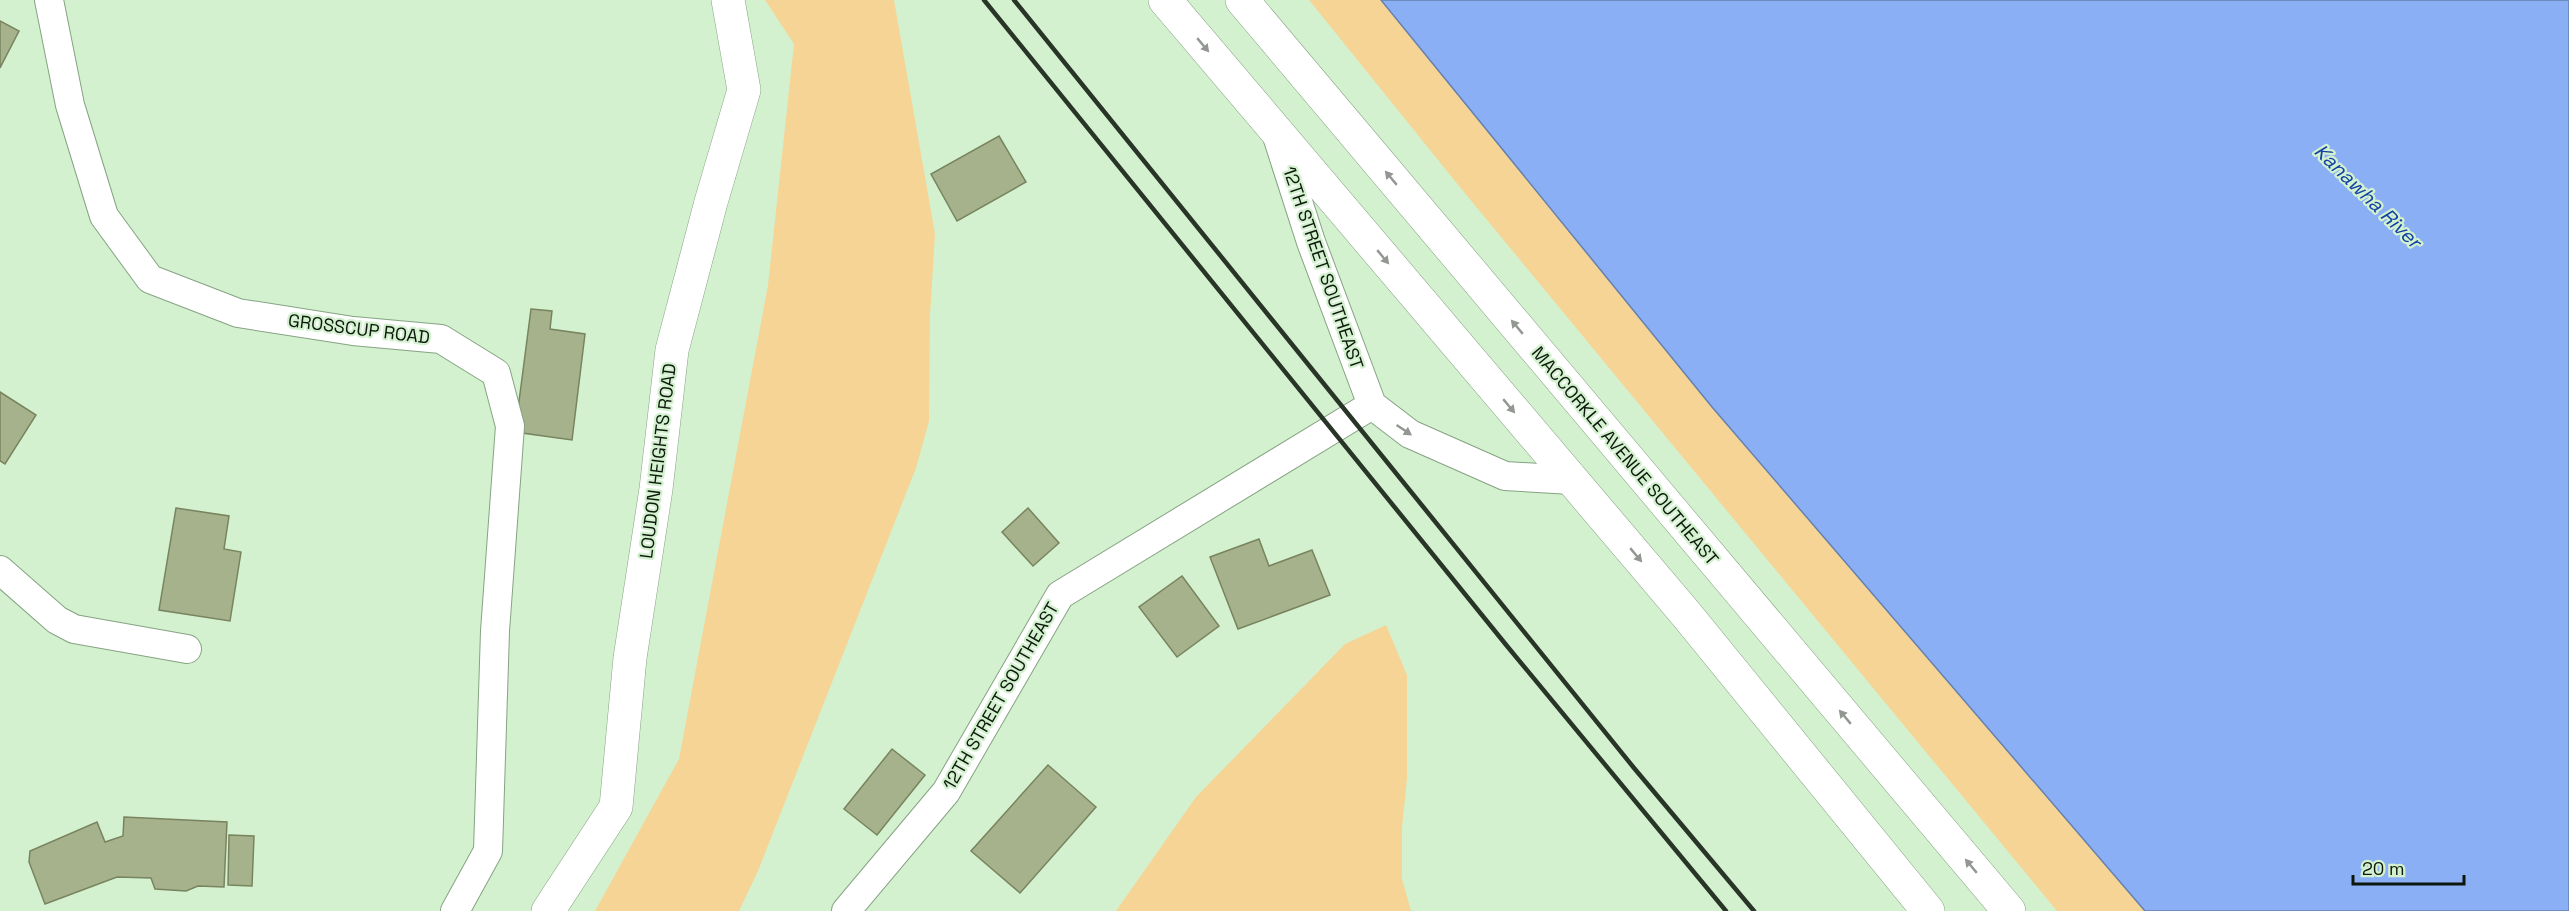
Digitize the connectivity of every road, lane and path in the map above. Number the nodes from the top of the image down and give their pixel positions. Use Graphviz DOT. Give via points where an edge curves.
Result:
graph roads {
  1 [pos="49,0"];
  2 [pos="728,0"];
  3 [pos="1165,0"];
  4 [pos="1242,0"];
  5 [pos="1276,130"];
  6 [pos="1372,405"];
  7 [pos="1572,480"];
  8 [pos="0,570"];
  9 [pos="187,649"];
  10 [pos="455,911"];
  11 [pos="548,911"];
  12 [pos="846,911"];
  13 [pos="1928,911"];
  14 [pos="2009,911"];
  1 -- 10 [label="street, GROSSCUP ROAD" via="70,105 104,216 150,279 238,313 353,331 441,339 496,373 510,426 495,631 488,851"];
  2 -- 11 [label="main road, LOUDON HEIGHTS ROAD" via="744,90 672,350 630,658 616,807"];
  3 -- 5 [label="main road, one-way"];
  14 -- 4 [label="main road, MACCORKLE AVENUE SOUTHEAST, one-way"];
  5 -- 6 [label="street, 12TH STREET SOUTHEAST" via="1311,242"];
  5 -- 7 [label="main road, one-way"];
  6 -- 7 [label="street, one-way" via="1410,434 1505,476"];
  6 -- 12 [label="street, 12TH STREET SOUTHEAST" via="1060,596 946,792"];
  7 -- 13 [label="main road, one-way"];
  8 -- 9 [label="street" via="57,620 74,629"];
}
